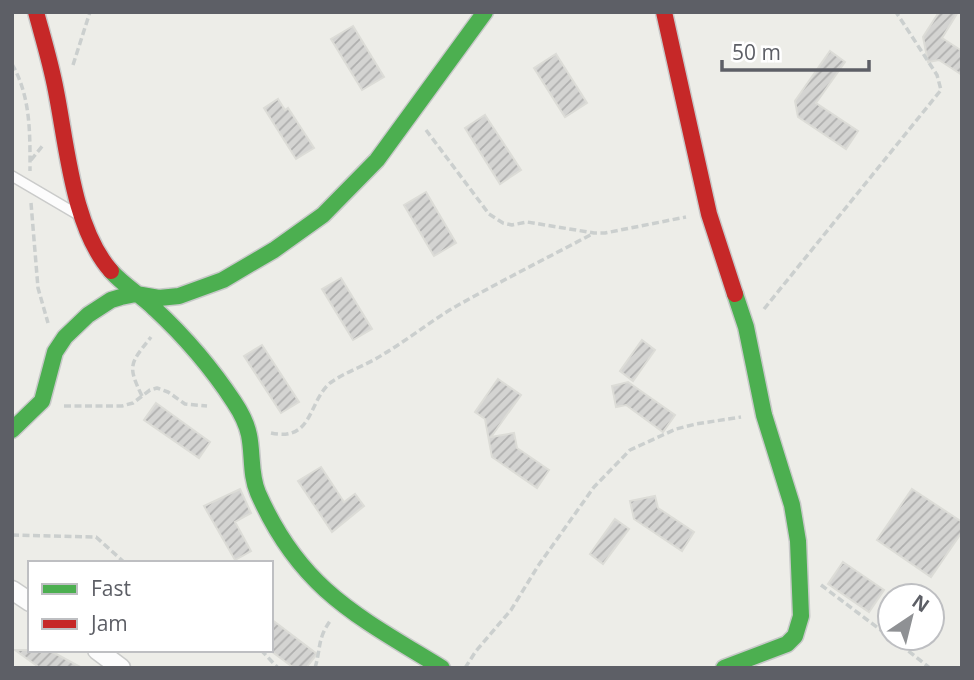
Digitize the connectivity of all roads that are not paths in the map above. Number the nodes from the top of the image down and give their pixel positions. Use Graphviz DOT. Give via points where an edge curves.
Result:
graph roads {
  1 [pos="36,12"];
  2 [pos="485,12"];
  3 [pos="664,12"];
  4 [pos="12,176"];
  5 [pos="80,215"];
  6 [pos="136,294"];
  7 [pos="12,430"];
  8 [pos="12,590"];
  9 [pos="28,601"];
  10 [pos="442,668"];
  11 [pos="724,668"];
  1 -- 5 [label="street"];
  2 -- 6 [label="street" via="415,110 355,184 315,222 223,280 179,296"];
  3 -- 11 [label="street" via="709,214 746,327 764,415 799,541 801,616 795,636 775,650"];
  4 -- 5 [label="lane"];
  5 -- 6 [label="street" via="105,264"];
  6 -- 7 [label="street" via="111,300 65,337 55,352 42,401"];
  6 -- 10 [label="street" via="155,307 200,357 242,415 257,490 298,562 314,581 373,628"];
  8 -- 9 [label="street"];
}
